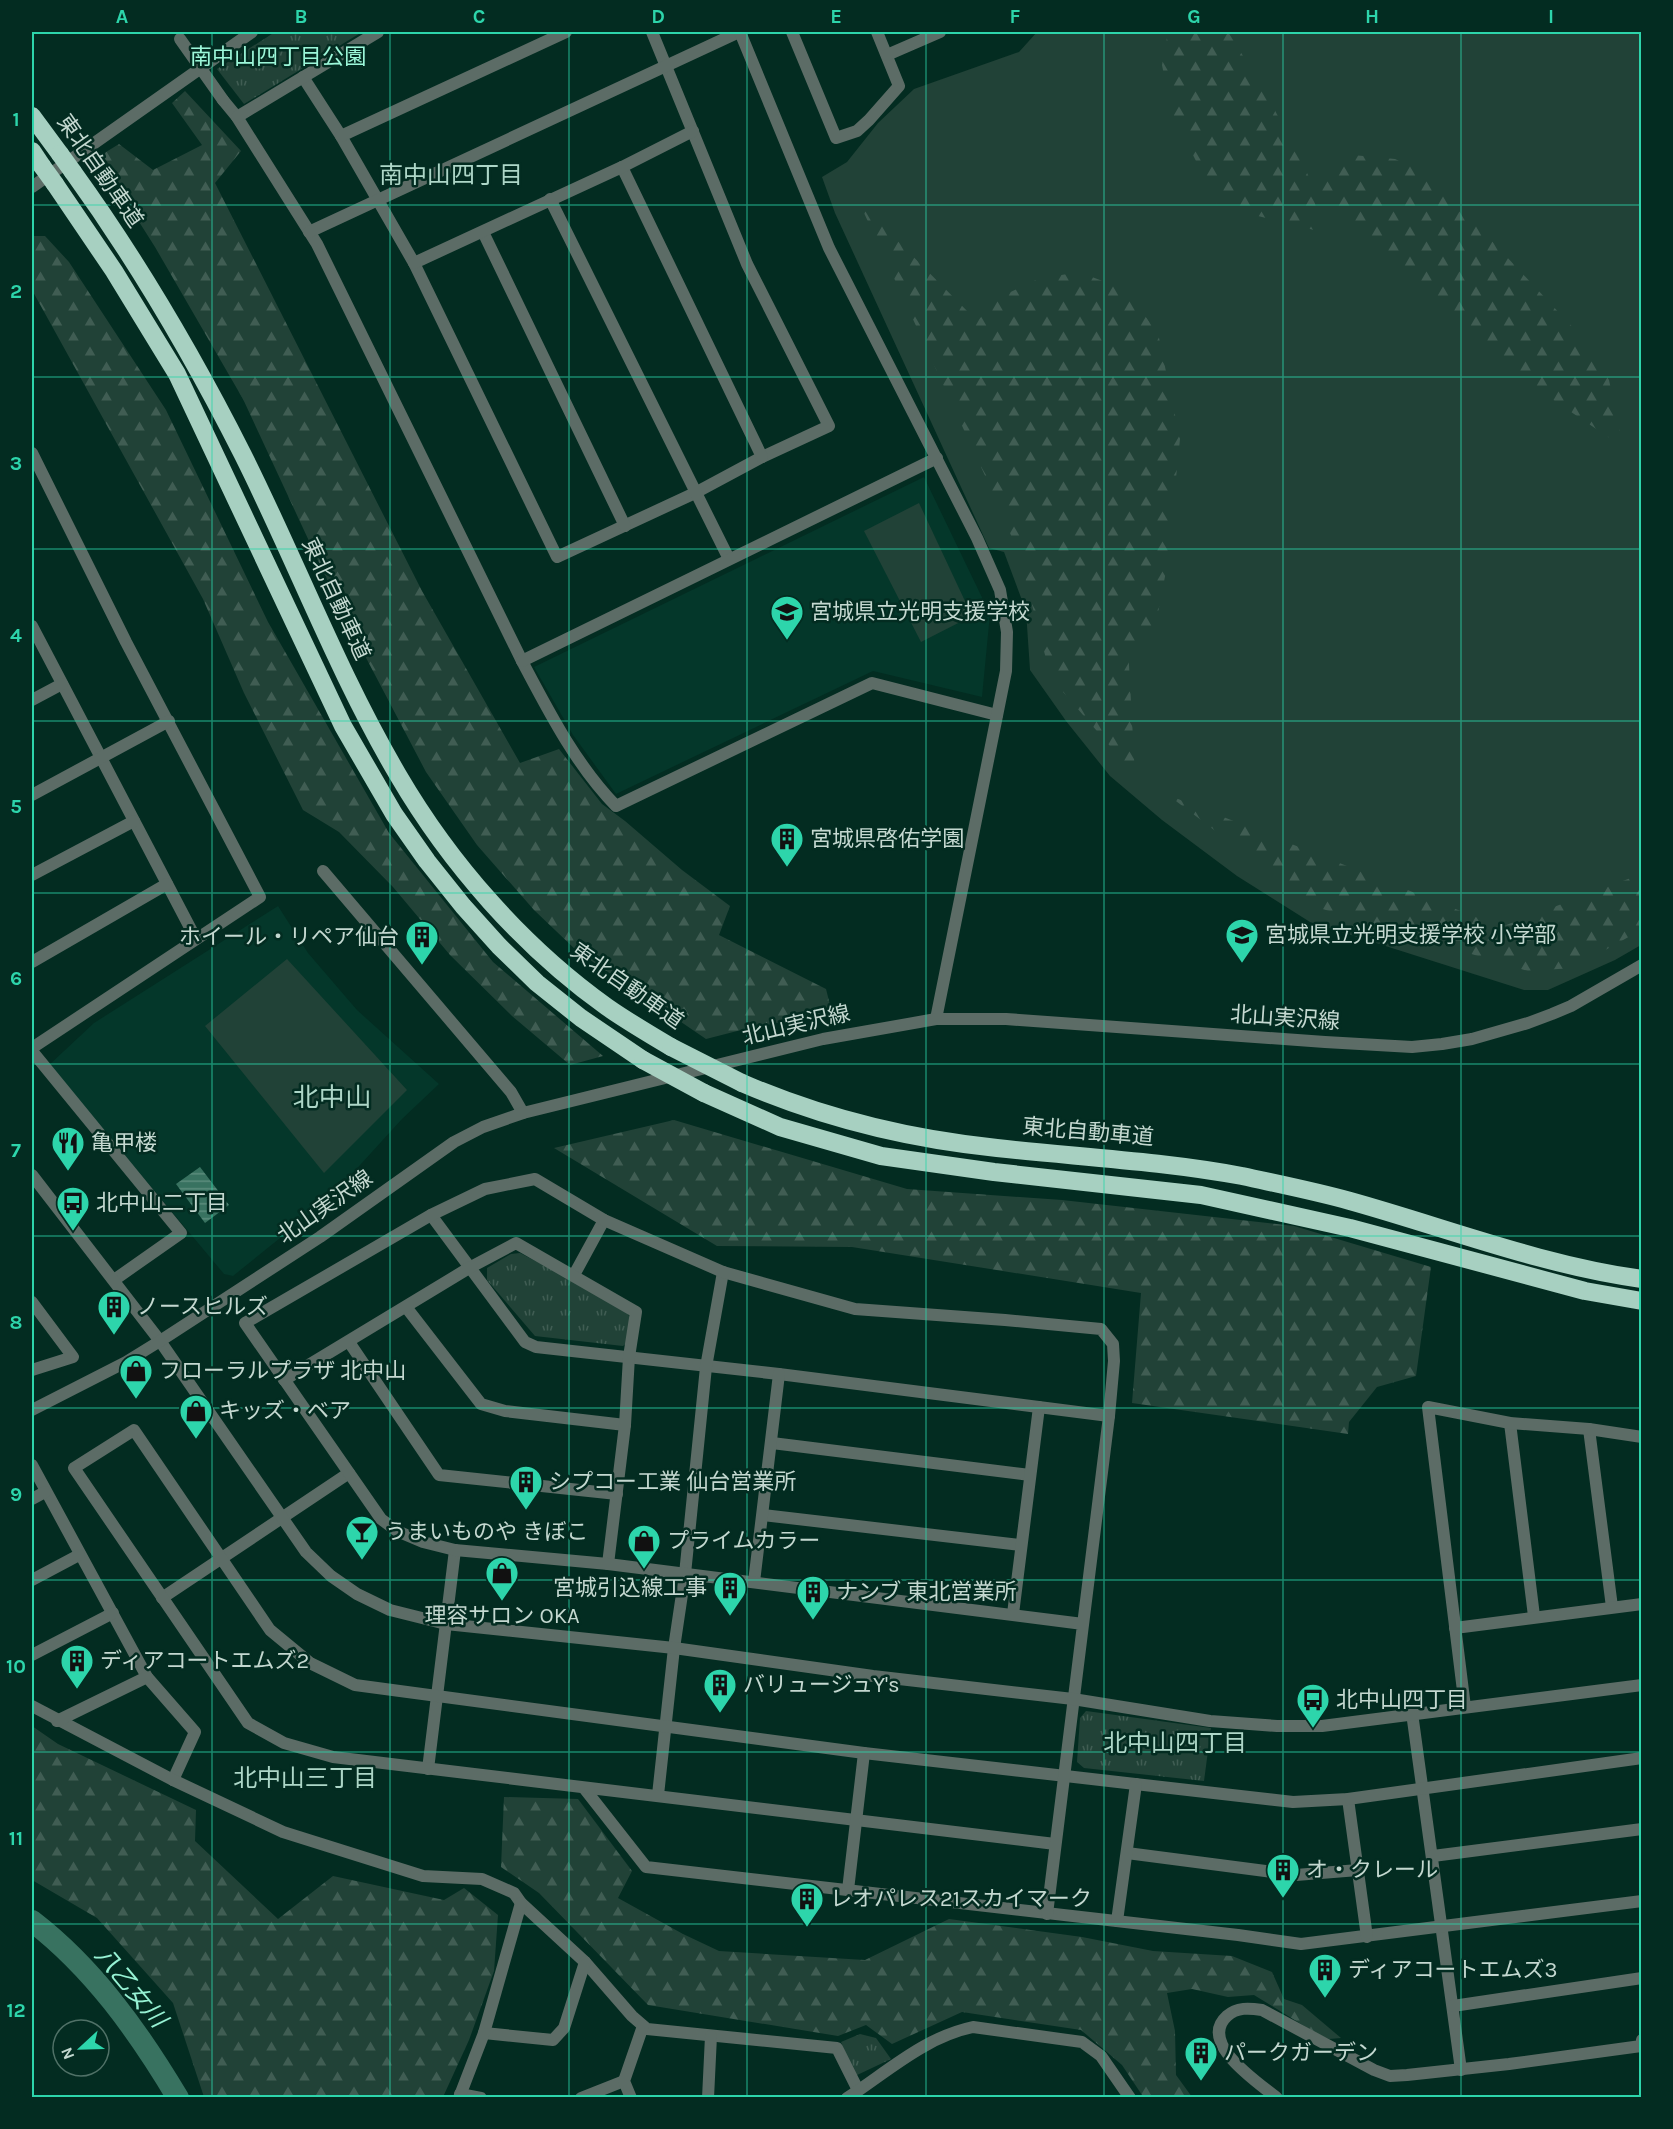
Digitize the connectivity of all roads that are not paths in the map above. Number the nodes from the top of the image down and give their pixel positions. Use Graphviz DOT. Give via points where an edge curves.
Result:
graph roads {
  1 [pos="252,32"];
  2 [pos="378,32"];
  3 [pos="566,32"];
  4 [pos="652,32"];
  5 [pos="740,32"];
  6 [pos="792,32"];
  7 [pos="878,32"];
  8 [pos="940,32"];
  9 [pos="176,35"];
  10 [pos="887,55"];
  11 [pos="666,64"];
  12 [pos="303,77"];
  13 [pos="32,116"];
  14 [pos="237,117"];
  15 [pos="693,131"];
  16 [pos="341,136"];
  17 [pos="37,159"];
  18 [pos="622,167"];
  19 [pos="32,187"];
  20 [pos="550,199"];
  21 [pos="377,200"];
  22 [pos="309,232"];
  23 [pos="483,232"];
  24 [pos="414,263"];
  25 [pos="32,453"];
  26 [pos="762,457"];
  27 [pos="937,458"];
  28 [pos="695,493"];
  29 [pos="625,526"];
  30 [pos="729,559"];
  31 [pos="32,626"];
  32 [pos="522,661"];
  33 [pos="62,684"];
  34 [pos="32,700"];
  35 [pos="997,715"];
  36 [pos="169,721"];
  37 [pos="101,758"];
  38 [pos="32,795"];
  39 [pos="134,821"];
  40 [pos="323,871"];
  41 [pos="32,875"];
  42 [pos="167,884"];
  43 [pos="196,939"];
  44 [pos="32,962"];
  45 [pos="1641,965"];
  46 [pos="936,1019"];
  47 [pos="32,1050"];
  48 [pos="524,1113"];
  49 [pos="32,1175"];
  50 [pos="431,1215"];
  51 [pos="604,1220"];
  52 [pos="469,1268"];
  53 [pos="723,1272"];
  54 [pos="574,1275"];
  55 [pos="1641,1279"];
  56 [pos="114,1280"];
  57 [pos="1641,1301"];
  58 [pos="32,1302"];
  59 [pos="406,1307"];
  60 [pos="160,1341"];
  61 [pos="349,1342"];
  62 [pos="629,1357"];
  63 [pos="706,1366"];
  64 [pos="32,1370"];
  65 [pos="779,1374"];
  66 [pos="284,1380"];
  67 [pos="1039,1407"];
  68 [pos="32,1410"];
  69 [pos="1109,1416"];
  70 [pos="1510,1423"];
  71 [pos="625,1425"];
  72 [pos="1589,1429"];
  73 [pos="1641,1437"];
  74 [pos="772,1443"];
  75 [pos="32,1465"];
  76 [pos="349,1473"];
  77 [pos="1030,1475"];
  78 [pos="45,1492"];
  79 [pos="617,1494"];
  80 [pos="32,1499"];
  81 [pos="763,1515"];
  82 [pos="283,1519"];
  83 [pos="1020,1545"];
  84 [pos="455,1550"];
  85 [pos="79,1555"];
  86 [pos="221,1560"];
  87 [pos="608,1564"];
  88 [pos="685,1574"];
  89 [pos="32,1580"];
  90 [pos="754,1582"];
  91 [pos="162,1598"];
  92 [pos="1641,1604"];
  93 [pos="1612,1607"];
  94 [pos="113,1613"];
  95 [pos="1013,1614"];
  96 [pos="1534,1616"];
  97 [pos="446,1624"];
  98 [pos="1083,1624"];
  99 [pos="1455,1628"];
  100 [pos="674,1648"];
  101 [pos="32,1655"];
  102 [pos="147,1677"];
  103 [pos="1641,1685"];
  104 [pos="437,1698"];
  105 [pos="1073,1699"];
  106 [pos="32,1706"];
  107 [pos="1465,1707"];
  108 [pos="1412,1713"];
  109 [pos="57,1721"];
  110 [pos="666,1727"];
  111 [pos="864,1753"];
  112 [pos="1641,1758"];
  113 [pos="428,1769"];
  114 [pos="1064,1775"];
  115 [pos="173,1780"];
  116 [pos="1136,1784"];
  117 [pos="584,1788"];
  118 [pos="1423,1788"];
  119 [pos="658,1795"];
  120 [pos="1348,1799"];
  121 [pos="856,1821"];
  122 [pos="1641,1829"];
  123 [pos="1055,1844"];
  124 [pos="1127,1853"];
  125 [pos="1432,1856"];
  126 [pos="1358,1870"];
  127 [pos="848,1890"];
  128 [pos="1641,1901"];
  129 [pos="521,1904"];
  130 [pos="1047,1914"];
  131 [pos="1117,1921"];
  132 [pos="1441,1926"];
  133 [pos="1367,1937"];
  134 [pos="585,1962"];
  135 [pos="1641,1978"];
  136 [pos="1452,2006"];
  137 [pos="643,2026"];
  138 [pos="484,2033"];
  139 [pos="711,2036"];
  140 [pos="1641,2040"];
  141 [pos="1461,2070"];
  142 [pos="624,2081"];
  143 [pos="852,2094"];
  144 [pos="459,2096"];
  145 [pos="481,2097"];
  146 [pos="581,2097"];
  147 [pos="631,2097"];
  148 [pos="708,2097"];
  149 [pos="1130,2097"];
  150 [pos="1277,2097"];
  1 -- 19 [label="street"];
  2 -- 12 [label="street"];
  3 -- 16 [label="street"];
  4 -- 11 [label="street"];
  5 -- 11 [label="street"];
  5 -- 27 [label="street" via="829,248"];
  6 -- 10 [label="street" via="836,138 857,131 899,86"];
  7 -- 10 [label="street"];
  8 -- 10 [label="street"];
  9 -- 14 [label="street, bridge"];
  11 -- 15 [label="street"];
  11 -- 21 [label="street"];
  12 -- 14 [label="street"];
  12 -- 16 [label="street"];
  13 -- 55 [label="highway, 東北自動車道, bridge" via="113,228 180,335 243,456 336,657 399,777 432,827 493,904 536,949 607,1007 671,1047 742,1083 822,1113 898,1132 996,1148 1144,1161 1294,1187 1542,1258"];
  14 -- 22 [label="street"];
  15 -- 18 [label="street"];
  15 -- 26 [label="street" via="747,264 829,426"];
  16 -- 21 [label="street"];
  17 -- 57 [label="highway, 東北自動車道, bridge" via="114,271 177,374 343,726 394,814 441,879 499,946 580,1017 643,1060 704,1093 780,1127 881,1156 1201,1195 1350,1228 1573,1288"];
  18 -- 20 [label="street"];
  18 -- 26 [label="street"];
  20 -- 23 [label="street"];
  20 -- 28 [label="street"];
  21 -- 22 [label="street"];
  21 -- 24 [label="street"];
  22 -- 32 [label="street"];
  23 -- 24 [label="street"];
  23 -- 29 [label="street"];
  24 -- 29 [label="street" via="557,557"];
  25 -- 36 [label="street"];
  26 -- 28 [label="street"];
  27 -- 30 [label="street"];
  27 -- 35 [label="street" via="1000,590 1006,671"];
  28 -- 29 [label="street"];
  28 -- 30 [label="street"];
  30 -- 32 [label="street"];
  31 -- 33 [label="street"];
  32 -- 35 [label="street" via="557,727 601,791 616,806 872,683"];
  33 -- 34 [label="street"];
  33 -- 37 [label="street"];
  35 -- 46 [label="street"];
  36 -- 37 [label="street"];
  36 -- 43 [label="street" via="260,897"];
  37 -- 38 [label="street"];
  37 -- 39 [label="street"];
  39 -- 41 [label="street"];
  39 -- 42 [label="street"];
  40 -- 48 [label="street" via="512,1092"];
  42 -- 43 [label="street"];
  42 -- 44 [label="street"];
  43 -- 47 [label="street"];
  45 -- 46 [label="street, 北山実沢線" via="1571,1006 1528,1023 1472,1039 1412,1047 1006,1019"];
  46 -- 48 [label="street, 北山実沢線" via="823,1039"];
  47 -- 56 [label="street" via="181,1233"];
  48 -- 60 [label="street, 北山実沢線" via="454,1142 320,1237"];
  49 -- 56 [label="street"];
  50 -- 51 [label="street" via="485,1189 535,1179"];
  50 -- 52 [label="street"];
  50 -- 66 [label="street" via="245,1323"];
  51 -- 53 [label="street"];
  51 -- 54 [label="street"];
  52 -- 54 [label="street" via="516,1243"];
  52 -- 59 [label="street"];
  52 -- 62 [label="street" via="525,1342 536,1347"];
  53 -- 63 [label="street"];
  53 -- 69 [label="street" via="855,1309 1101,1329 1113,1344"];
  54 -- 62 [label="street" via="636,1312"];
  56 -- 60 [label="street"];
  58 -- 64 [label="street" via="72,1357"];
  59 -- 61 [label="street"];
  59 -- 71 [label="street" via="481,1404 505,1412"];
  60 -- 68 [label="street, 北山実沢線"];
  60 -- 82 [label="street"];
  61 -- 66 [label="street"];
  61 -- 79 [label="street" via="439,1474"];
  62 -- 63 [label="street"];
  62 -- 71 [label="street"];
  63 -- 65 [label="street"];
  63 -- 88 [label="street"];
  65 -- 67 [label="street"];
  65 -- 74 [label="street"];
  66 -- 76 [label="street"];
  67 -- 69 [label="street"];
  67 -- 77 [label="street"];
  69 -- 98 [label="street"];
  70 -- 72 [label="street"];
  70 -- 96 [label="street"];
  70 -- 99 [label="street" via="1428,1407"];
  71 -- 79 [label="street"];
  72 -- 73 [label="street"];
  72 -- 93 [label="street"];
  74 -- 77 [label="street"];
  74 -- 81 [label="street"];
  75 -- 78 [label="street"];
  76 -- 82 [label="street"];
  76 -- 84 [label="street" via="381,1519 397,1531"];
  77 -- 83 [label="street"];
  78 -- 80 [label="street"];
  78 -- 85 [label="street"];
  79 -- 87 [label="street"];
  81 -- 83 [label="street"];
  81 -- 90 [label="street"];
  82 -- 86 [label="street"];
  82 -- 97 [label="street" via="306,1552 357,1594 390,1610"];
  83 -- 95 [label="street"];
  84 -- 87 [label="street"];
  84 -- 97 [label="street"];
  85 -- 89 [label="street"];
  85 -- 94 [label="street"];
  86 -- 91 [label="street"];
  86 -- 91 [label="street" via="134,1430 74,1468"];
  86 -- 104 [label="street" via="270,1630 310,1664 355,1685"];
  87 -- 88 [label="street"];
  88 -- 90 [label="street"];
  88 -- 100 [label="street"];
  90 -- 95 [label="street"];
  91 -- 113 [label="street" via="248,1723 284,1743 333,1757"];
  92 -- 93 [label="street"];
  93 -- 96 [label="street"];
  94 -- 101 [label="street"];
  94 -- 102 [label="street"];
  95 -- 98 [label="street"];
  96 -- 99 [label="street"];
  97 -- 100 [label="street"];
  97 -- 104 [label="street"];
  98 -- 105 [label="street"];
  99 -- 107 [label="street"];
  100 -- 105 [label="street"];
  100 -- 110 [label="street"];
  102 -- 109 [label="street"];
  102 -- 115 [label="street" via="195,1732"];
  103 -- 107 [label="street"];
  104 -- 110 [label="street"];
  104 -- 113 [label="street"];
  105 -- 108 [label="street" via="1210,1721 1277,1726 1322,1726"];
  105 -- 114 [label="street"];
  106 -- 109 [label="street"];
  107 -- 108 [label="street"];
  108 -- 118 [label="street"];
  109 -- 115 [label="street"];
  110 -- 111 [label="street"];
  110 -- 119 [label="street"];
  111 -- 114 [label="street"];
  111 -- 121 [label="street"];
  112 -- 118 [label="street"];
  113 -- 117 [label="street"];
  114 -- 116 [label="street"];
  114 -- 123 [label="street"];
  115 -- 129 [label="street" via="283,1832 423,1876 482,1879 514,1893"];
  116 -- 120 [label="street" via="1293,1802"];
  116 -- 124 [label="street"];
  117 -- 119 [label="street"];
  117 -- 127 [label="street" via="646,1867"];
  118 -- 120 [label="street"];
  118 -- 125 [label="street"];
  119 -- 121 [label="street"];
  120 -- 126 [label="street"];
  121 -- 123 [label="street"];
  121 -- 127 [label="street"];
  122 -- 125 [label="street"];
  123 -- 130 [label="street"];
  124 -- 126 [label="street" via="1296,1875"];
  124 -- 131 [label="street"];
  125 -- 132 [label="street"];
  126 -- 133 [label="street"];
  127 -- 130 [label="street"];
  128 -- 132 [label="street"];
  129 -- 134 [label="street"];
  129 -- 138 [label="street"];
  130 -- 131 [label="street"];
  131 -- 133 [label="street" via="1301,1944"];
  132 -- 133 [label="street"];
  132 -- 136 [label="street"];
  134 -- 137 [label="street"];
  134 -- 138 [label="street" via="564,2028 553,2040"];
  135 -- 136 [label="street"];
  136 -- 141 [label="street"];
  137 -- 139 [label="street"];
  137 -- 142 [label="street"];
  138 -- 144 [label="street"];
  139 -- 143 [label="street" via="837,2048"];
  139 -- 148 [label="street"];
  140 -- 141 [label="street" via="1641,2046"];
  141 -- 150 [label="street" via="1390,2076 1262,2010 1247,2007 1232,2011 1222,2020 1221,2045 1233,2061"];
  142 -- 146 [label="street"];
  142 -- 147 [label="street"];
  143 -- 149 [label="street" via="943,2036 973,2027 1082,2042 1101,2056"];
  144 -- 145 [label="street"];
}
